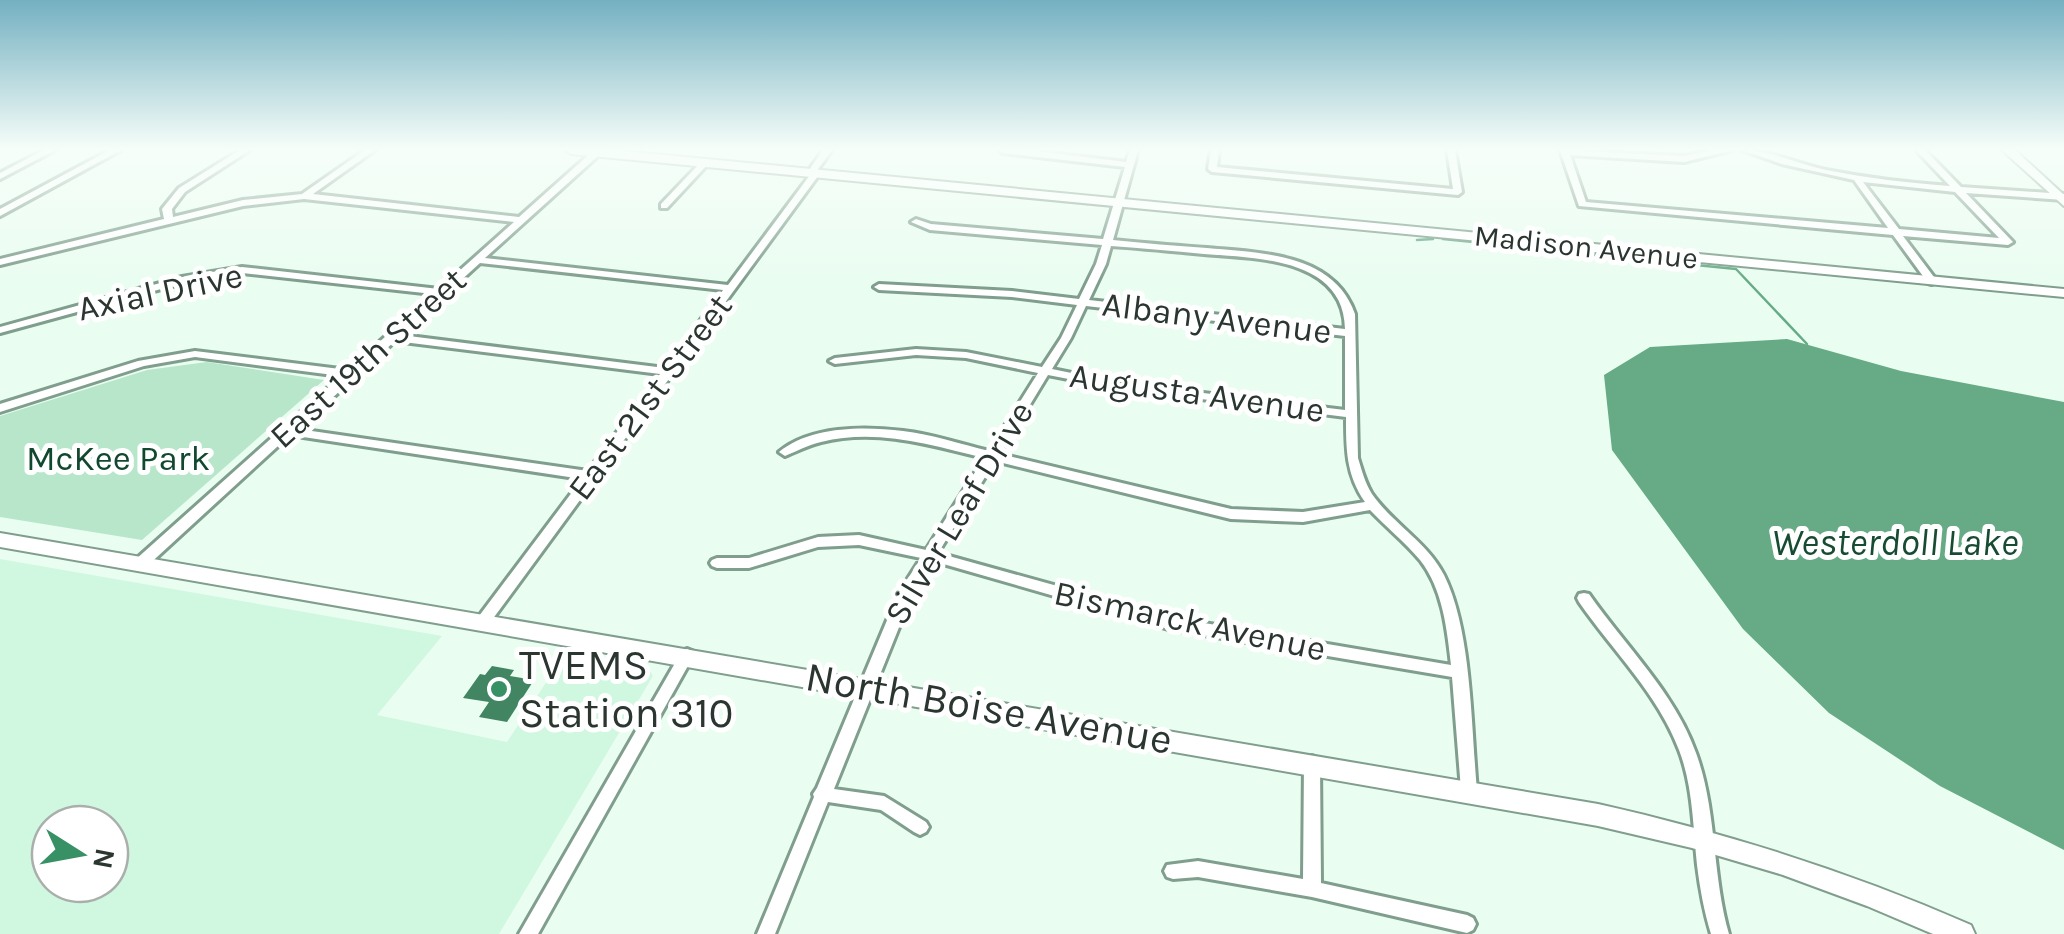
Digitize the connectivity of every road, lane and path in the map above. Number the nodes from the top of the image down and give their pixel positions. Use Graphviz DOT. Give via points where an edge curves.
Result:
graph roads {
  1 [pos="36,194"];
  2 [pos="179,194"];
  3 [pos="308,194"];
  4 [pos="551,194"];
  5 [pos="676,194"];
  6 [pos="798,194"];
  7 [pos="1030,194"];
  8 [pos="1121,194"];
  9 [pos="1578,194"];
  10 [pos="1867,194"];
  11 [pos="1961,194"];
  12 [pos="1999,194"];
  13 [pos="304,196"];
  14 [pos="2062,199"];
  15 [pos="1119,202"];
  16 [pos="664,206"];
  17 [pos="0,213"];
  18 [pos="521,220"];
  19 [pos="170,222"];
  20 [pos="916,222"];
  21 [pos="1896,232"];
  22 [pos="1108,240"];
  23 [pos="477,260"];
  24 [pos="0,262"];
  25 [pos="1932,281"];
  26 [pos="879,286"];
  27 [pos="731,288"];
  28 [pos="441,292"];
  29 [pos="2064,293"];
  30 [pos="1083,303"];
  31 [pos="0,330"];
  32 [pos="1351,334"];
  33 [pos="392,336"];
  34 [pos="836,361"];
  35 [pos="668,372"];
  36 [pos="1043,372"];
  37 [pos="350,374"];
  38 [pos="0,408"];
  39 [pos="1351,414"];
  40 [pos="287,430"];
  41 [pos="785,452"];
  42 [pos="993,454"];
  43 [pos="591,476"];
  44 [pos="1370,504"];
  45 [pos="0,540"];
  46 [pos="927,555"];
  47 [pos="140,564"];
  48 [pos="717,564"];
  49 [pos="1584,598"];
  50 [pos="484,620"];
  51 [pos="687,655"];
  52 [pos="1457,672"];
  53 [pos="866,686"];
  54 [pos="1312,764"];
  55 [pos="1469,790"];
  56 [pos="821,794"];
  57 [pos="920,827"];
  58 [pos="1706,839"];
  59 [pos="1173,871"];
  60 [pos="1312,889"];
  61 [pos="1467,924"];
  62 [pos="528,934"];
  63 [pos="766,934"];
  64 [pos="1720,934"];
  65 [pos="1962,934"];
  1 -- 17 [label="street"];
  2 -- 19 [label="street" via="167,209"];
  3 -- 13 [label="street"];
  4 -- 18 [label="street, East 19th Street"];
  5 -- 16 [label="street"];
  6 -- 27 [label="street, East 21st Street"];
  7 -- 15 [label="main road, Madison Avenue"];
  8 -- 15 [label="street, Silver Leaf Drive"];
  9 -- 21 [label="street" via="1582,204"];
  10 -- 21 [label="street"];
  11 -- 21 [label="street" via="2008,242"];
  12 -- 14 [label="street"];
  13 -- 18 [label="street"];
  13 -- 19 [label="street" via="256,200"];
  15 -- 22 [label="street, Silver Leaf Drive"];
  15 -- 25 [label="main road, Madison Avenue"];
  18 -- 23 [label="street, East 19th Street"];
  19 -- 24 [label="street"];
  20 -- 22 [label="street"];
  21 -- 25 [label="street"];
  22 -- 30 [label="street, Silver Leaf Drive"];
  22 -- 32 [label="street" via="1272,258 1326,274 1348,304"];
  23 -- 27 [label="street"];
  23 -- 28 [label="street, East 19th Street"];
  25 -- 29 [label="main road, Madison Avenue"];
  26 -- 30 [label="street, Albany Avenue"];
  27 -- 35 [label="street, East 21st Street"];
  28 -- 31 [label="street, Axial Drive" via="242,270"];
  28 -- 33 [label="street, East 19th Street"];
  30 -- 32 [label="street, Albany Avenue"];
  30 -- 36 [label="street, Silver Leaf Drive"];
  32 -- 39 [label="street"];
  33 -- 35 [label="street"];
  33 -- 37 [label="street, East 19th Street"];
  34 -- 36 [label="street, Augusta Avenue" via="934,352"];
  35 -- 43 [label="street, East 21st Street"];
  36 -- 39 [label="street, Augusta Avenue"];
  36 -- 42 [label="street, Silver Leaf Drive"];
  37 -- 38 [label="street" via="195,354 142,362"];
  37 -- 40 [label="street, East 19th Street"];
  39 -- 44 [label="street" via="1354,467"];
  40 -- 43 [label="street"];
  40 -- 47 [label="street, East 19th Street"];
  41 -- 42 [label="street" via="805,440 870,433 936,439"];
  42 -- 44 [label="street" via="1231,514 1303,518"];
  42 -- 46 [label="street, Silver Leaf Drive"];
  43 -- 50 [label="street, East 21st Street"];
  44 -- 52 [label="street" via="1437,575 1451,612"];
  45 -- 47 [label="main road, North Boise Avenue"];
  46 -- 48 [label="street, Bismarck Avenue" via="847,540"];
  46 -- 52 [label="street, Bismarck Avenue" via="1168,623"];
  46 -- 53 [label="street, Silver Leaf Drive"];
  47 -- 50 [label="main road, North Boise Avenue"];
  49 -- 58 [label="street" via="1682,739"];
  50 -- 51 [label="main road, North Boise Avenue"];
  51 -- 53 [label="main road, North Boise Avenue"];
  51 -- 62 [label="street"];
  52 -- 55 [label="street"];
  53 -- 54 [label="main road, North Boise Avenue"];
  53 -- 56 [label="street, Silver Leaf Drive"];
  54 -- 55 [label="main road, North Boise Avenue"];
  54 -- 60 [label="street"];
  55 -- 58 [label="main road, North Boise Avenue"];
  56 -- 57 [label="street" via="884,803"];
  56 -- 63 [label="street, Silver Leaf Drive"];
  58 -- 64 [label="street"];
  58 -- 65 [label="main road, North Boise Avenue" via="1832,878"];
  59 -- 60 [label="street" via="1198,869"];
  60 -- 61 [label="street"];
}
